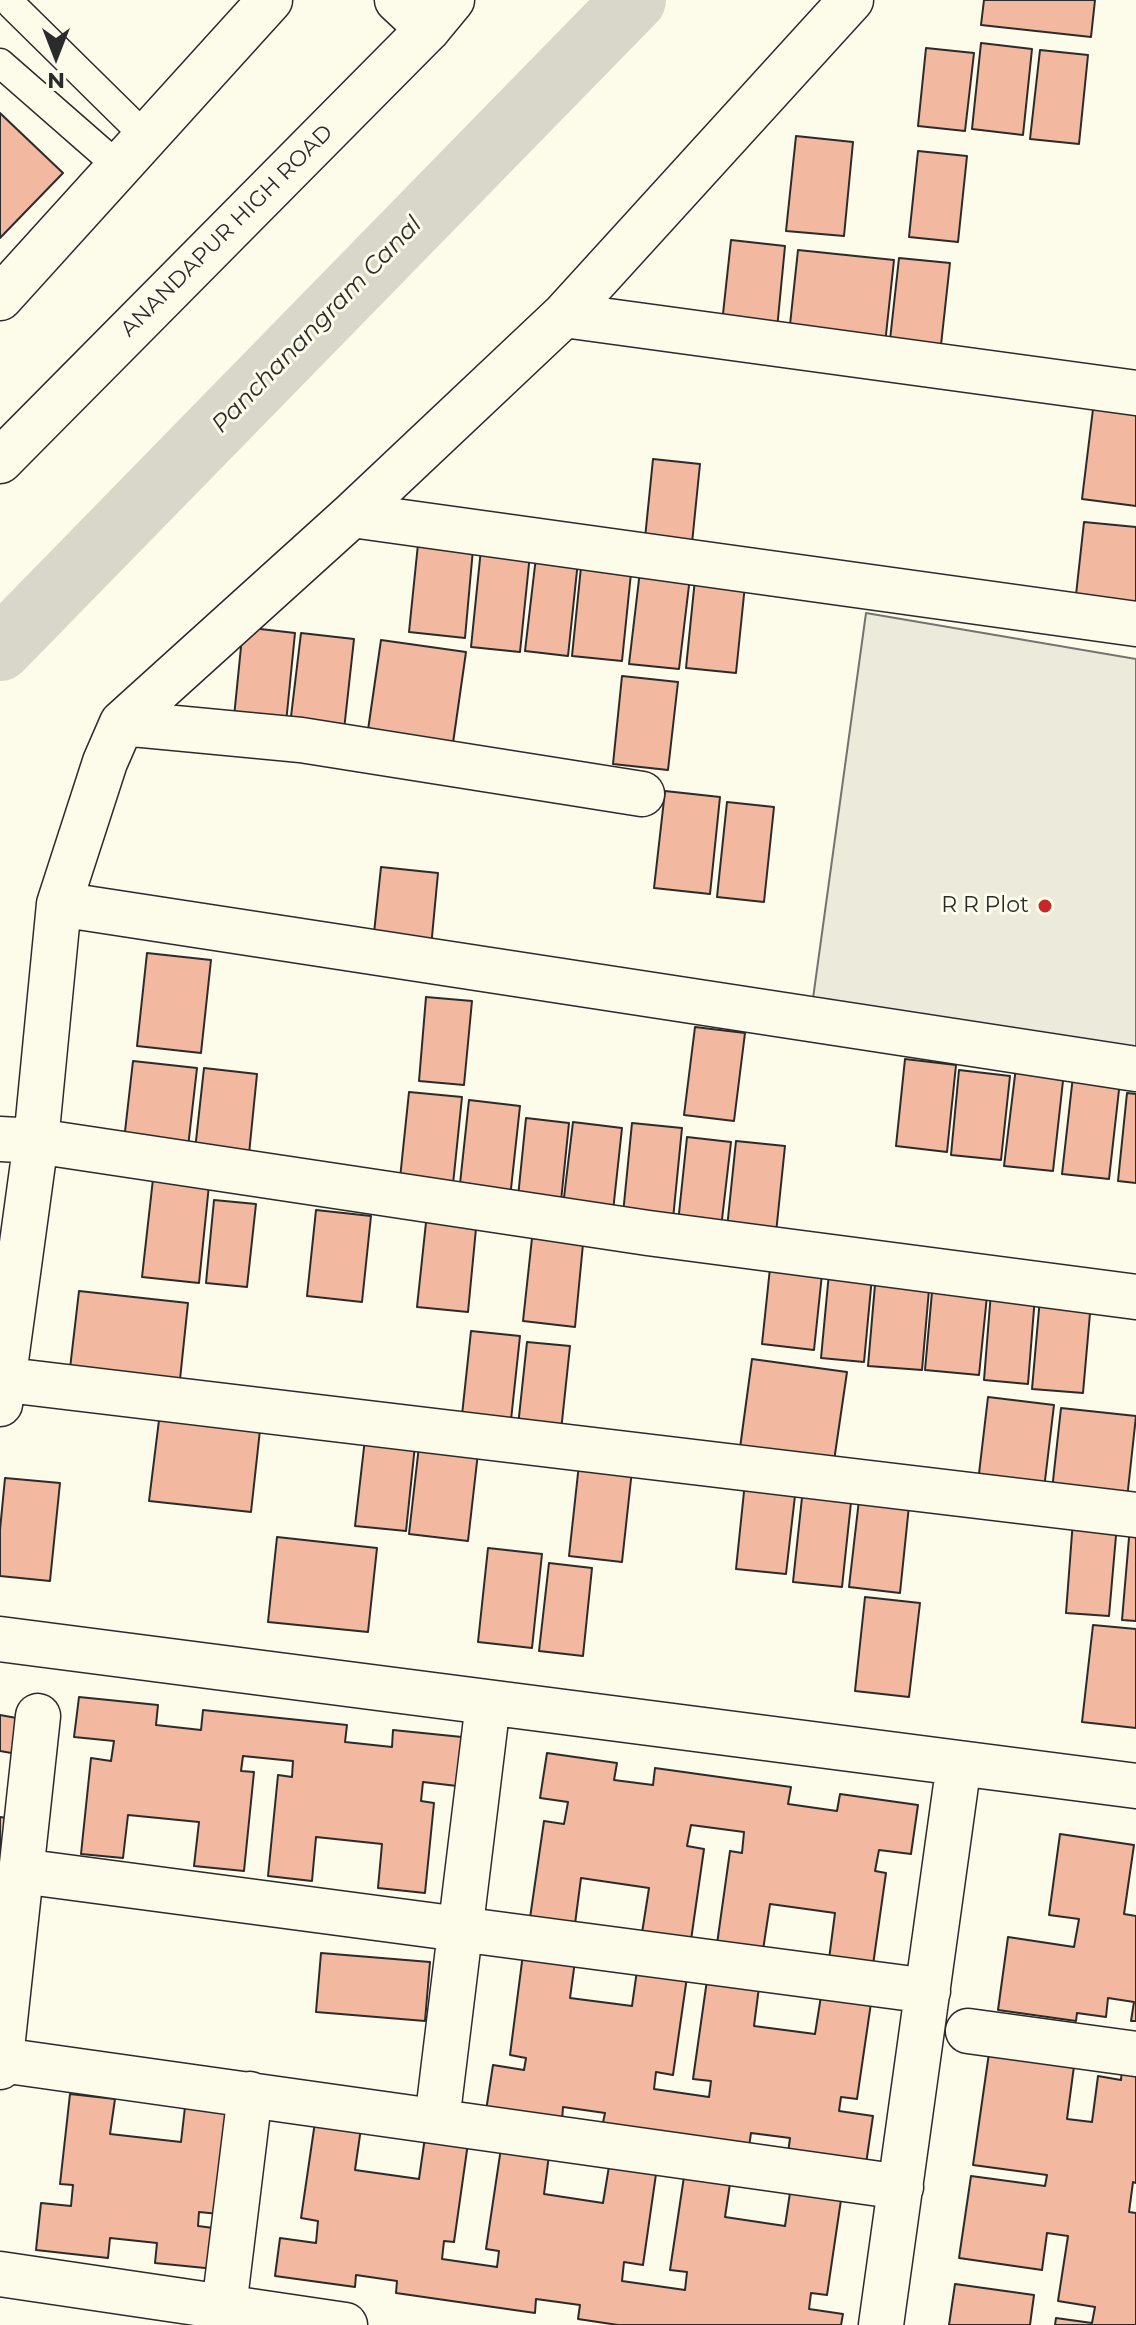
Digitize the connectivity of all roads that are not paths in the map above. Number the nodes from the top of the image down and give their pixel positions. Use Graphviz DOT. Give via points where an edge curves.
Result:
graph roads {
  1 [pos="270,0"];
  2 [pos="851,0"];
  3 [pos="12,5"];
  4 [pos="426,10"];
  5 [pos="0,63"];
  6 [pos="132,152"];
  7 [pos="0,298"];
  8 [pos="564,315"];
  9 [pos="1136,393"];
  10 [pos="0,461"];
  11 [pos="352,515"];
  12 [pos="1136,624"];
  13 [pos="122,723"];
  14 [pos="642,794"];
  15 [pos="59,904"];
  16 [pos="1136,1069"];
  17 [pos="18,1140"];
  18 [pos="1136,1297"];
  19 [pos="1,1388"];
  20 [pos="1136,1515"];
  21 [pos="0,1639"];
  22 [pos="488,1703"];
  23 [pos="38,1716"];
  24 [pos="959,1763"];
  25 [pos="1136,1786"];
  26 [pos="21,1871"];
  27 [pos="460,1929"];
  28 [pos="928,1991"];
  29 [pos="968,2031"];
  30 [pos="1136,2054"];
  31 [pos="1,2060"];
  32 [pos="0,2067"];
  33 [pos="250,2094"];
  34 [pos="437,2121"];
  35 [pos="901,2187"];
  36 [pos="0,2274"];
  37 [pos="224,2307"];
  38 [pos="345,2325"];
  39 [pos="881,2325"];
  1 -- 6 [label="street"];
  2 -- 8 [label="street"];
  3 -- 6 [label="lane"];
  4 -- 10 [label="street, ANANDAPUR HIGH ROAD"];
  5 -- 6 [label="lane"];
  6 -- 7 [label="street"];
  8 -- 9 [label="street"];
  8 -- 11 [label="street"];
  11 -- 12 [label="street"];
  11 -- 13 [label="street"];
  13 -- 14 [label="street" via="301,740"];
  13 -- 15 [label="street"];
  15 -- 16 [label="street"];
  15 -- 17 [label="street"];
  17 -- 18 [label="street" via="632,1231"];
  17 -- 19 [label="street"];
  19 -- 20 [label="street"];
  21 -- 22 [label="street"];
  22 -- 24 [label="street"];
  22 -- 27 [label="street"];
  23 -- 26 [label="street"];
  24 -- 25 [label="street"];
  24 -- 28 [label="street"];
  26 -- 27 [label="street"];
  26 -- 31 [label="street"];
  27 -- 28 [label="street"];
  27 -- 34 [label="street"];
  28 -- 35 [label="street"];
  29 -- 30 [label="street"];
  31 -- 32 [label="street"];
  31 -- 33 [label="street"];
  33 -- 34 [label="street"];
  33 -- 37 [label="street"];
  34 -- 35 [label="street"];
  35 -- 39 [label="street"];
  36 -- 37 [label="street"];
  37 -- 38 [label="street"];
}
